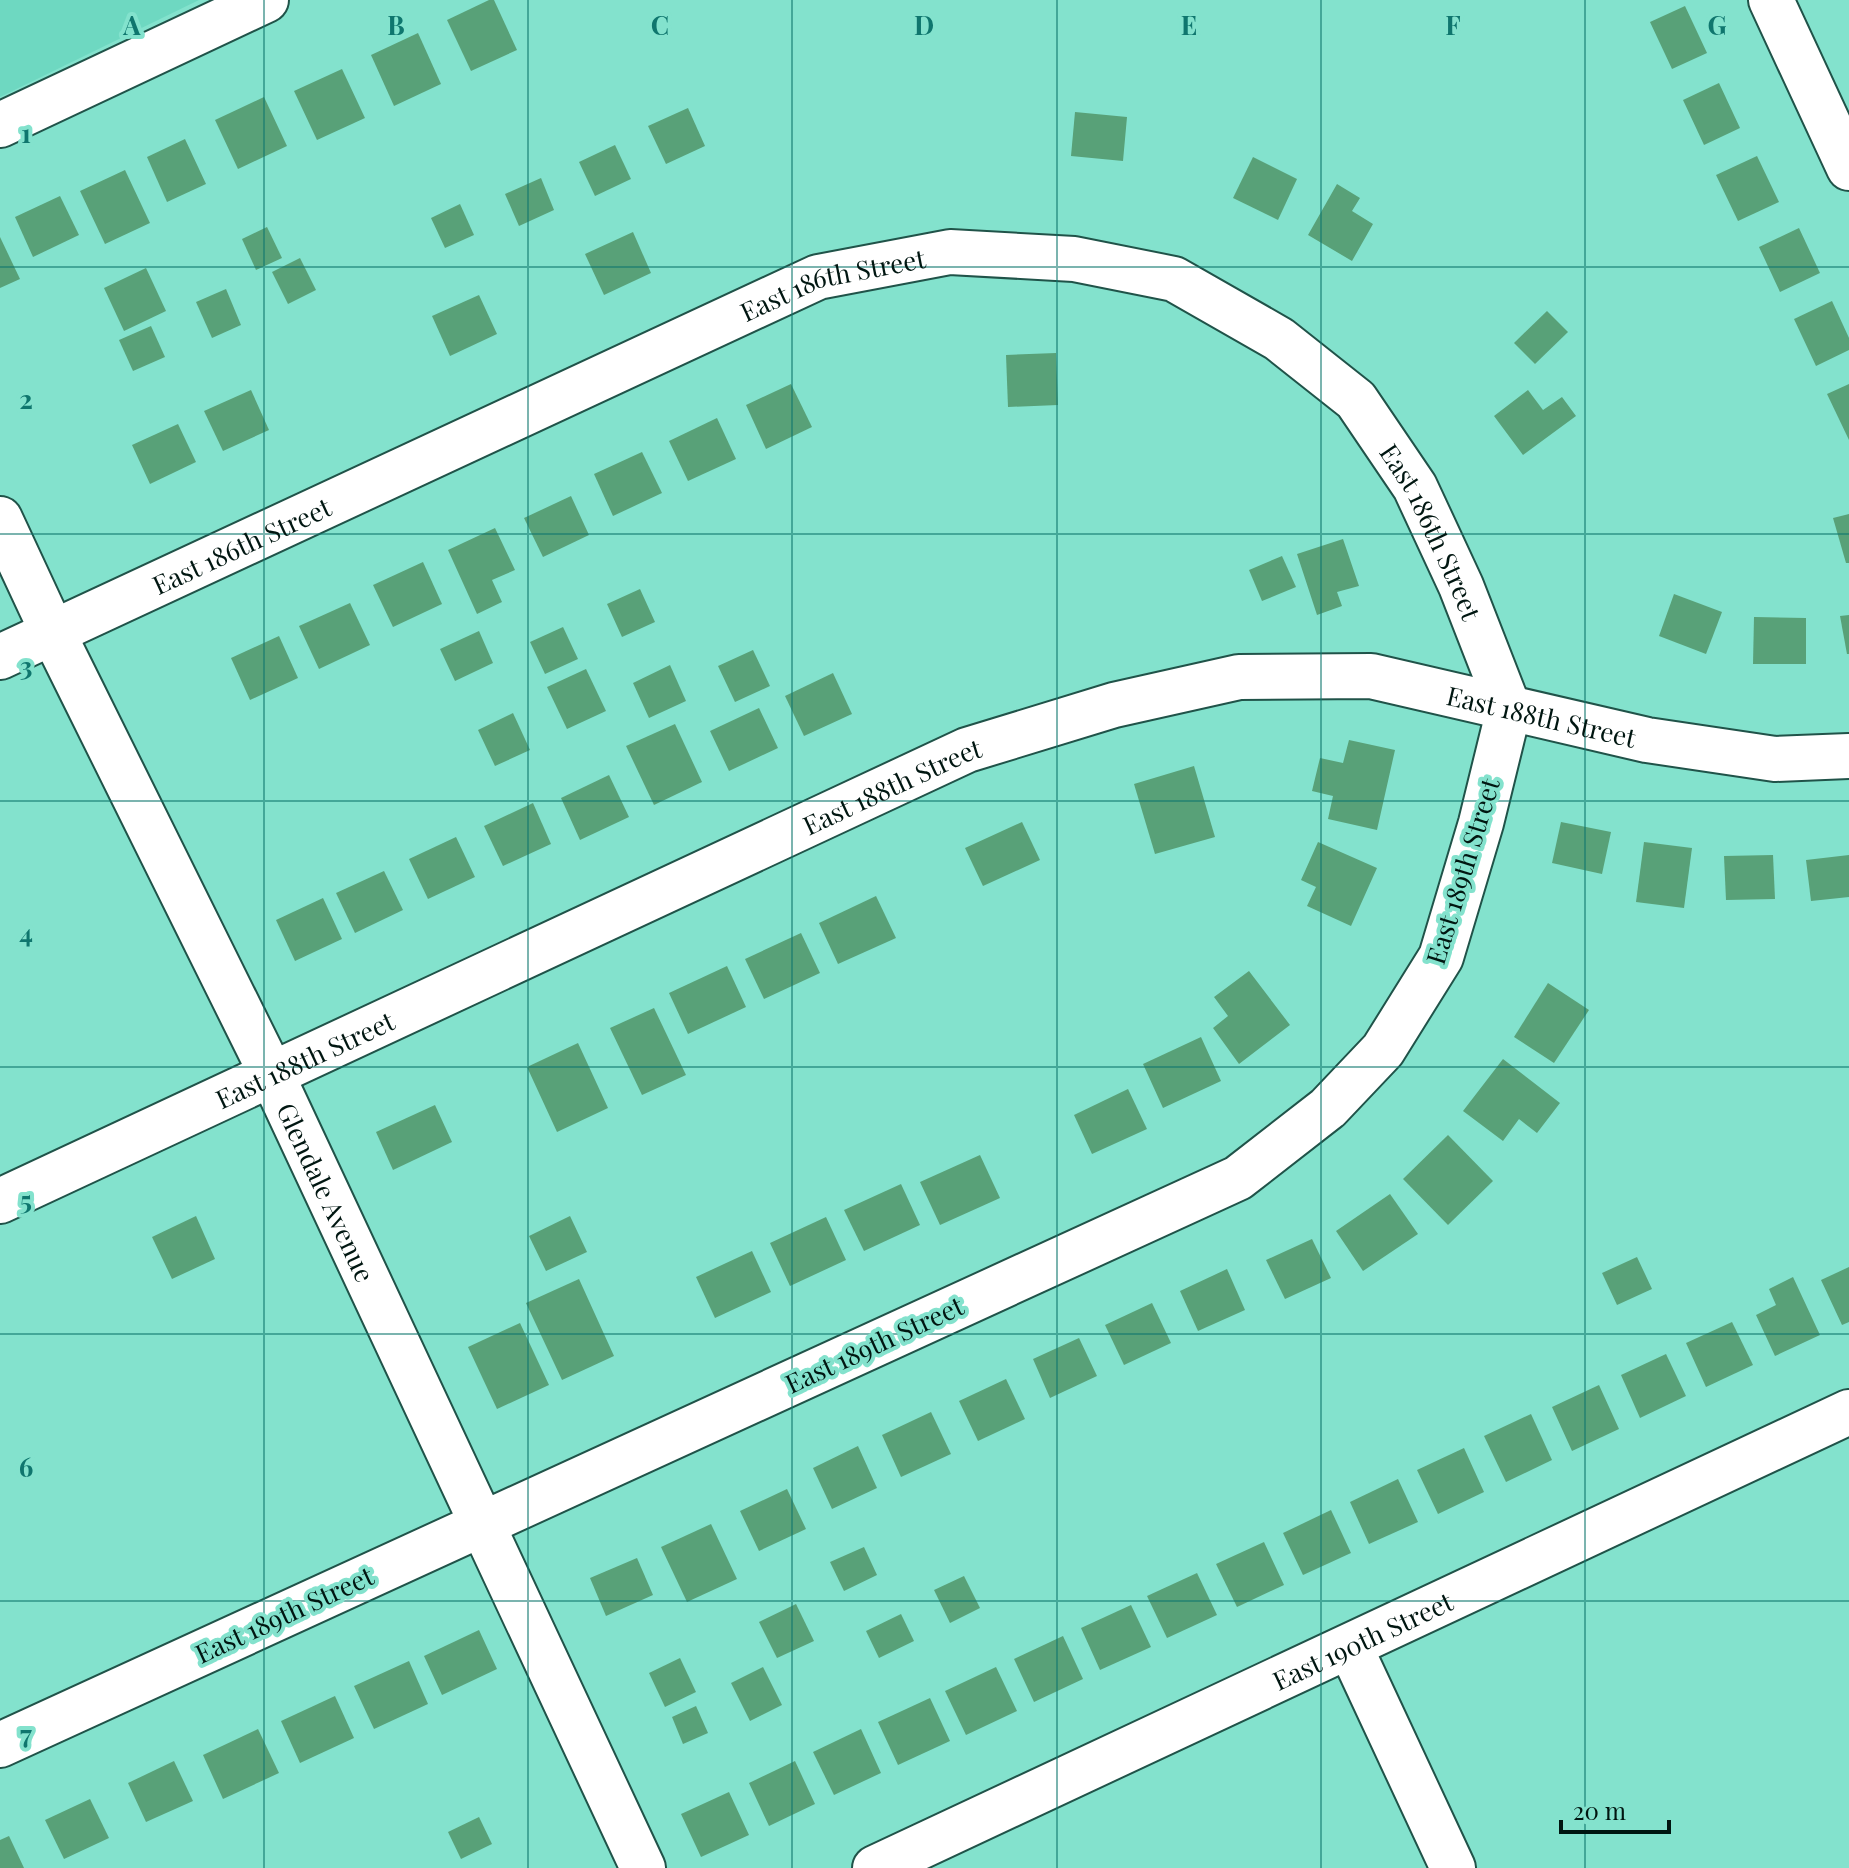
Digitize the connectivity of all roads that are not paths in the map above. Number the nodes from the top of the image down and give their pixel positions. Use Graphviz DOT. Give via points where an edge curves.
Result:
graph roads {
  1 [pos="266,0"];
  2 [pos="1771,0"];
  3 [pos="0,125"];
  4 [pos="1849,168"];
  5 [pos="0,519"];
  6 [pos="53,633"];
  7 [pos="0,657"];
  8 [pos="1509,709"];
  9 [pos="1849,756"];
  10 [pos="272,1075"];
  11 [pos="0,1201"];
  12 [pos="1848,1416"];
  13 [pos="481,1523"];
  14 [pos="1350,1647"];
  15 [pos="0,1745"];
  16 [pos="643,1868"];
  17 [pos="875,1868"];
  18 [pos="1453,1868"];
  1 -- 3 [label="street"];
  2 -- 4 [label="street"];
  5 -- 6 [label="street, Glendale Avenue"];
  6 -- 7 [label="street, East 186th Street"];
  6 -- 8 [label="street, East 186th Street" via="818,277 950,252 1074,259 1174,279 1279,339 1356,400 1415,487"];
  6 -- 10 [label="street, Glendale Avenue"];
  8 -- 9 [label="street, East 188th Street" via="1647,740 1775,759"];
  8 -- 10 [label="street, East 188th Street" via="1371,676 1239,677 1114,705 967,750"];
  8 -- 13 [label="street, East 189th Street" via="1441,957 1383,1050 1328,1108 1238,1178"];
  10 -- 11 [label="street, East 188th Street"];
  10 -- 13 [label="street, Glendale Avenue"];
  12 -- 14 [label="street, East 190th Street"];
  13 -- 15 [label="street, East 189th Street"];
  13 -- 16 [label="street, Glendale Avenue"];
  14 -- 17 [label="street, East 190th Street"];
  14 -- 18 [label="street"];
}
